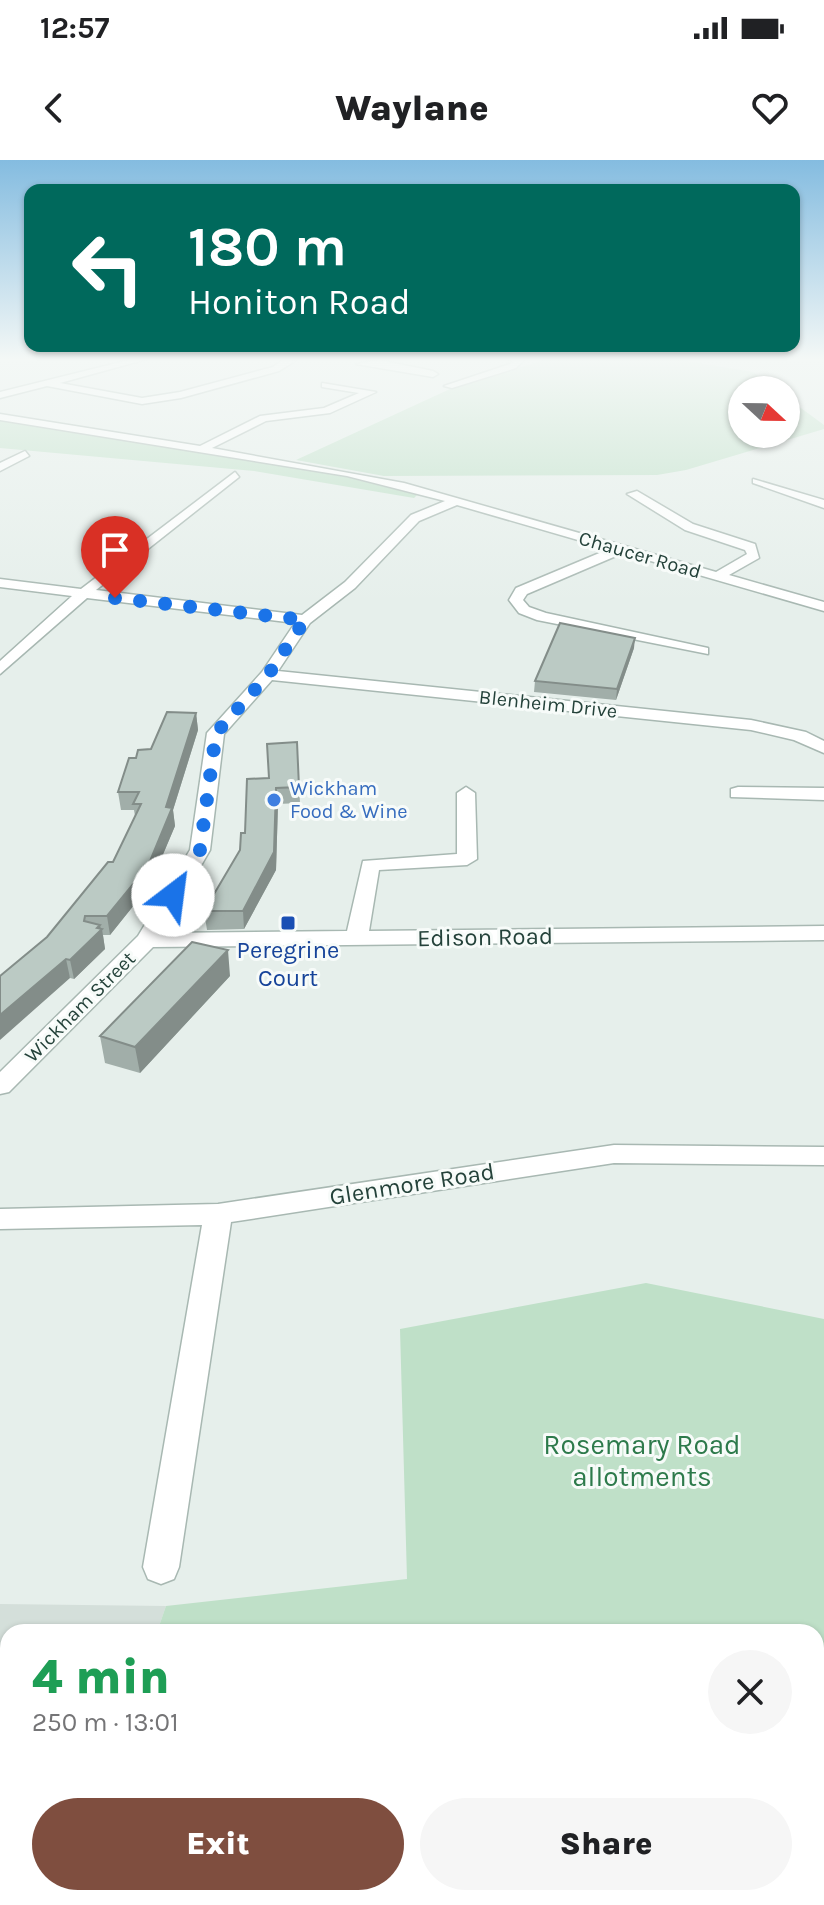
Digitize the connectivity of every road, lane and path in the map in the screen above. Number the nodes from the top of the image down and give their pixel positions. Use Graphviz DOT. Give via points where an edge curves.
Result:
graph roads {
  1 [pos="142,440"];
  2 [pos="219,440"];
  3 [pos="200,450"];
  4 [pos="25,454"];
  5 [pos="0,468"];
  6 [pos="235,475"];
  7 [pos="757,481"];
  8 [pos="633,494"];
  9 [pos="456,501"];
  10 [pos="824,504"];
  11 [pos="621,549"];
  12 [pos="716,577"];
  13 [pos="0,583"];
  14 [pos="83,594"];
  15 [pos="824,607"];
  16 [pos="305,620"];
  17 [pos="703,651"];
  18 [pos="0,669"];
  19 [pos="268,675"];
  20 [pos="824,748"];
  21 [pos="466,793"];
  22 [pos="738,793"];
  23 [pos="824,794"];
  24 [pos="824,933"];
  25 [pos="357,938"];
  26 [pos="147,940"];
  27 [pos="0,1086"];
  28 [pos="824,1156"];
  29 [pos="218,1214"];
  30 [pos="0,1219"];
  31 [pos="161,1567"];
  1 -- 3 [label="street"];
  2 -- 3 [label="street"];
  3 -- 9 [label="street" via="347,473"];
  4 -- 5 [label="street"];
  6 -- 14 [label="street"];
  7 -- 10 [label="street"];
  8 -- 12 [label="street" via="689,527 750,547 754,555"];
  9 -- 11 [label="street, Chaucer Road"];
  9 -- 16 [label="street, Wickham Street" via="415,518 350,585"];
  11 -- 12 [label="street, Chaucer Road"];
  11 -- 17 [label="street" via="521,591 516,600 542,617"];
  12 -- 15 [label="street, Chaucer Road"];
  13 -- 14 [label="street"];
  14 -- 16 [label="street"];
  14 -- 18 [label="street"];
  16 -- 19 [label="street, Wickham Street"];
  19 -- 20 [label="street, Blenheim Drive" via="751,725 800,736"];
  19 -- 26 [label="street, Wickham Street" via="216,733 200,850"];
  21 -- 25 [label="street" via="467,859 370,865"];
  22 -- 23 [label="street"];
  24 -- 25 [label="street, Edison Road"];
  25 -- 26 [label="street, Edison Road"];
  26 -- 27 [label="street, Wickham Street"];
  28 -- 29 [label="street, Glenmore Road" via="614,1154"];
  29 -- 30 [label="street, Glenmore Road"];
  29 -- 31 [label="street"];
}
